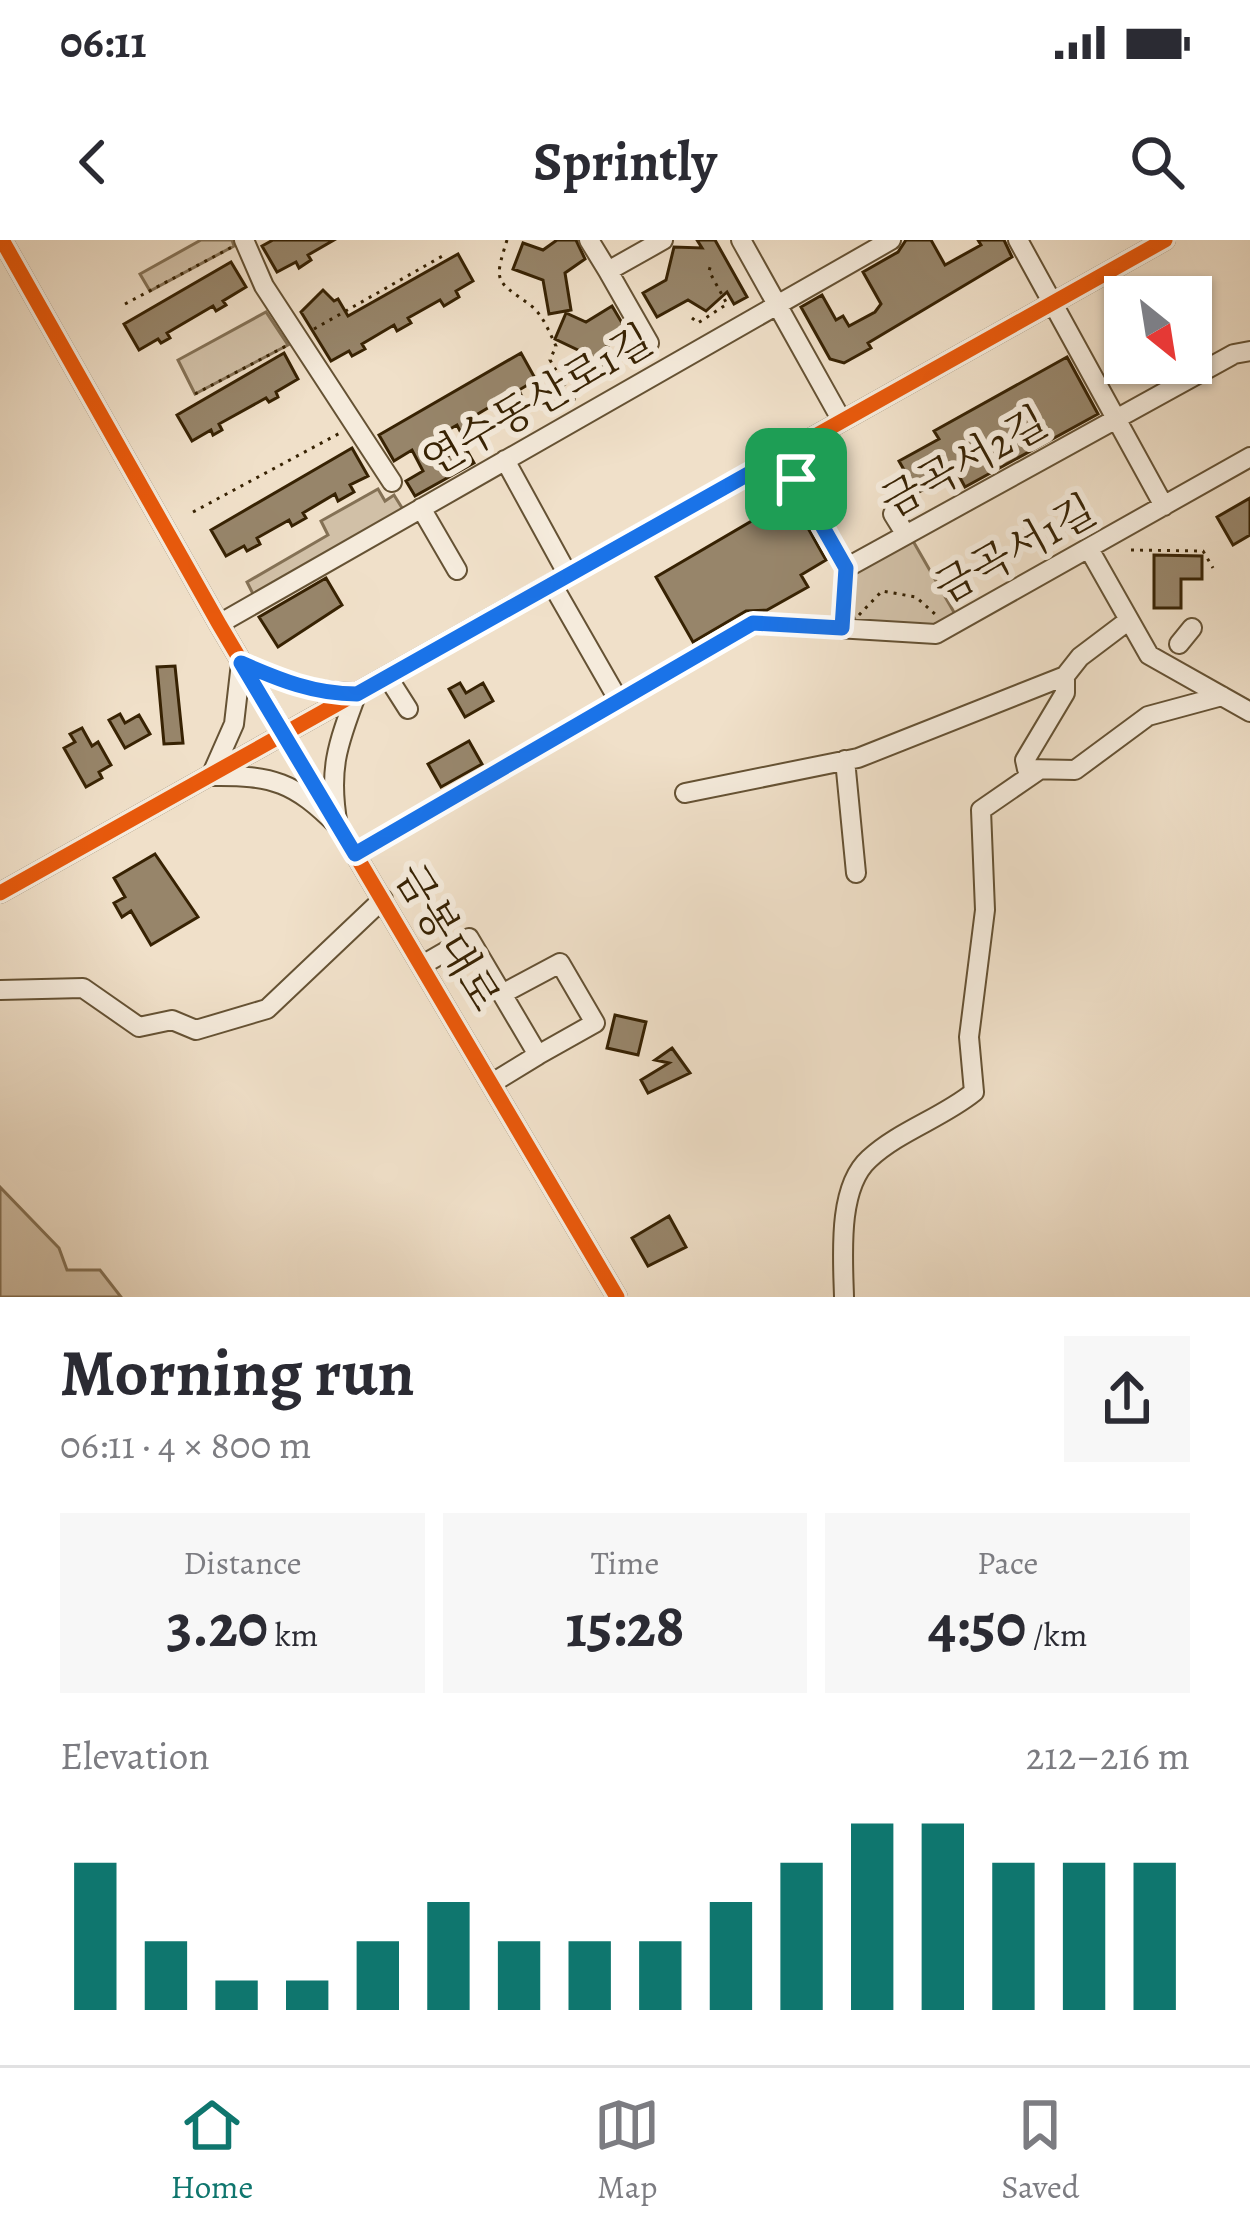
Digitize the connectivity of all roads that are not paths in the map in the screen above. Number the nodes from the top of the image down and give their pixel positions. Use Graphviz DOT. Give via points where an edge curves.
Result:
graph roads {
  1 [pos="2,240"];
  2 [pos="589,240"];
  3 [pos="663,240"];
  4 [pos="740,240"];
  5 [pos="891,240"];
  6 [pos="1018,240"];
  7 [pos="1165,240"];
  8 [pos="239,243"];
  9 [pos="608,271"];
  10 [pos="1053,303"];
  11 [pos="777,304"];
  12 [pos="649,343"];
  13 [pos="1250,351"];
  14 [pos="1117,420"];
  15 [pos="842,421"];
  16 [pos="782,455"];
  17 [pos="1250,458"];
  18 [pos="505,460"];
  19 [pos="392,482"];
  20 [pos="1165,506"];
  21 [pos="422,508"];
  22 [pos="893,514"];
  23 [pos="905,535"];
  24 [pos="1089,549"];
  25 [pos="846,568"];
  26 [pos="458,570"];
  27 [pos="560,579"];
  28 [pos="1129,620"];
  29 [pos="219,624"];
  30 [pos="848,624"];
  31 [pos="241,663"];
  32 [pos="388,676"];
  33 [pos="1065,676"];
  34 [pos="357,694"];
  35 [pos="1222,696"];
  36 [pos="619,701"];
  37 [pos="408,709"];
  38 [pos="1250,712"];
  39 [pos="284,735"];
  40 [pos="845,760"];
  41 [pos="1039,770"];
  42 [pos="211,776"];
  43 [pos="686,793"];
  44 [pos="338,826"];
  45 [pos="355,854"];
  46 [pos="856,873"];
  47 [pos="0,893"];
  48 [pos="382,899"];
  49 [pos="424,964"];
  50 [pos="0,990"];
  51 [pos="502,994"];
  52 [pos="538,1055"];
  53 [pos="494,1082"];
  54 [pos="617,1297"];
  55 [pos="844,1297"];
  1 -- 29 [label="street, 금봉대로"];
  2 -- 9 [label="street"];
  3 -- 9 [label="street"];
  4 -- 11 [label="street"];
  5 -- 11 [label="street, 연수동산로1길"];
  6 -- 10 [label="street"];
  7 -- 10 [label="street"];
  8 -- 19 [label="street"];
  9 -- 12 [label="street"];
  10 -- 14 [label="street"];
  10 -- 15 [label="street"];
  11 -- 15 [label="street"];
  11 -- 18 [label="street, 연수동산로1길"];
  13 -- 14 [label="street, 금곡서2길"];
  14 -- 20 [label="street"];
  14 -- 23 [label="street, 금곡서2길"];
  15 -- 16 [label="street"];
  16 -- 25 [label="street"];
  16 -- 27 [label="street"];
  17 -- 20 [label="street, 금곡서1길"];
  18 -- 21 [label="street, 연수동산로1길"];
  18 -- 27 [label="street"];
  20 -- 24 [label="street, 금곡서1길"];
  21 -- 26 [label="street"];
  21 -- 29 [label="street, 연수동산로1길"];
  22 -- 23 [label="street"];
  23 -- 25 [label="street, 금곡서2길"];
  24 -- 28 [label="street"];
  24 -- 30 [label="street, 금곡서1길" via="936,634"];
  25 -- 30 [label="street"];
  27 -- 32 [label="street"];
  27 -- 36 [label="street"];
  28 -- 33 [label="street"];
  28 -- 35 [label="street" via="1149,655"];
  29 -- 31 [label="street, 금봉대로"];
  30 -- 36 [label="street, 금곡서1길" via="803,616 753,623"];
  31 -- 34 [label="street" via="326,694"];
  31 -- 39 [label="street, 금봉대로"];
  31 -- 42 [label="street" via="234,724"];
  32 -- 34 [label="street"];
  32 -- 37 [label="street"];
  33 -- 40 [label="street"];
  33 -- 41 [label="street" via="1065,693 1025,760 1027,769"];
  34 -- 39 [label="street"];
  34 -- 44 [label="street" via="335,748 330,784"];
  35 -- 38 [label="street"];
  35 -- 41 [label="street" via="1148,716 1075,770"];
  36 -- 45 [label="street, 금곡서1길"];
  39 -- 42 [label="street"];
  39 -- 44 [label="street, 금봉대로"];
  40 -- 43 [label="street"];
  40 -- 46 [label="street"];
  41 -- 55 [label="street" via="981,810 985,910 969,1037 974,1092 889,1144 856,1176"];
  42 -- 44 [label="street" via="278,781 307,795"];
  42 -- 47 [label="street"];
  44 -- 45 [label="street, 금봉대로"];
  45 -- 48 [label="street, 금봉대로"];
  48 -- 49 [label="street, 금봉대로"];
  48 -- 50 [label="street" via="267,1009 196,1030 172,1021 139,1027 83,988"];
  49 -- 51 [label="street" via="469,938"];
  49 -- 53 [label="street, 금봉대로"];
  51 -- 52 [label="street"];
  51 -- 52 [label="street" via="560,963 595,1023"];
  52 -- 53 [label="street"];
  53 -- 54 [label="street, 금봉대로"];
}
